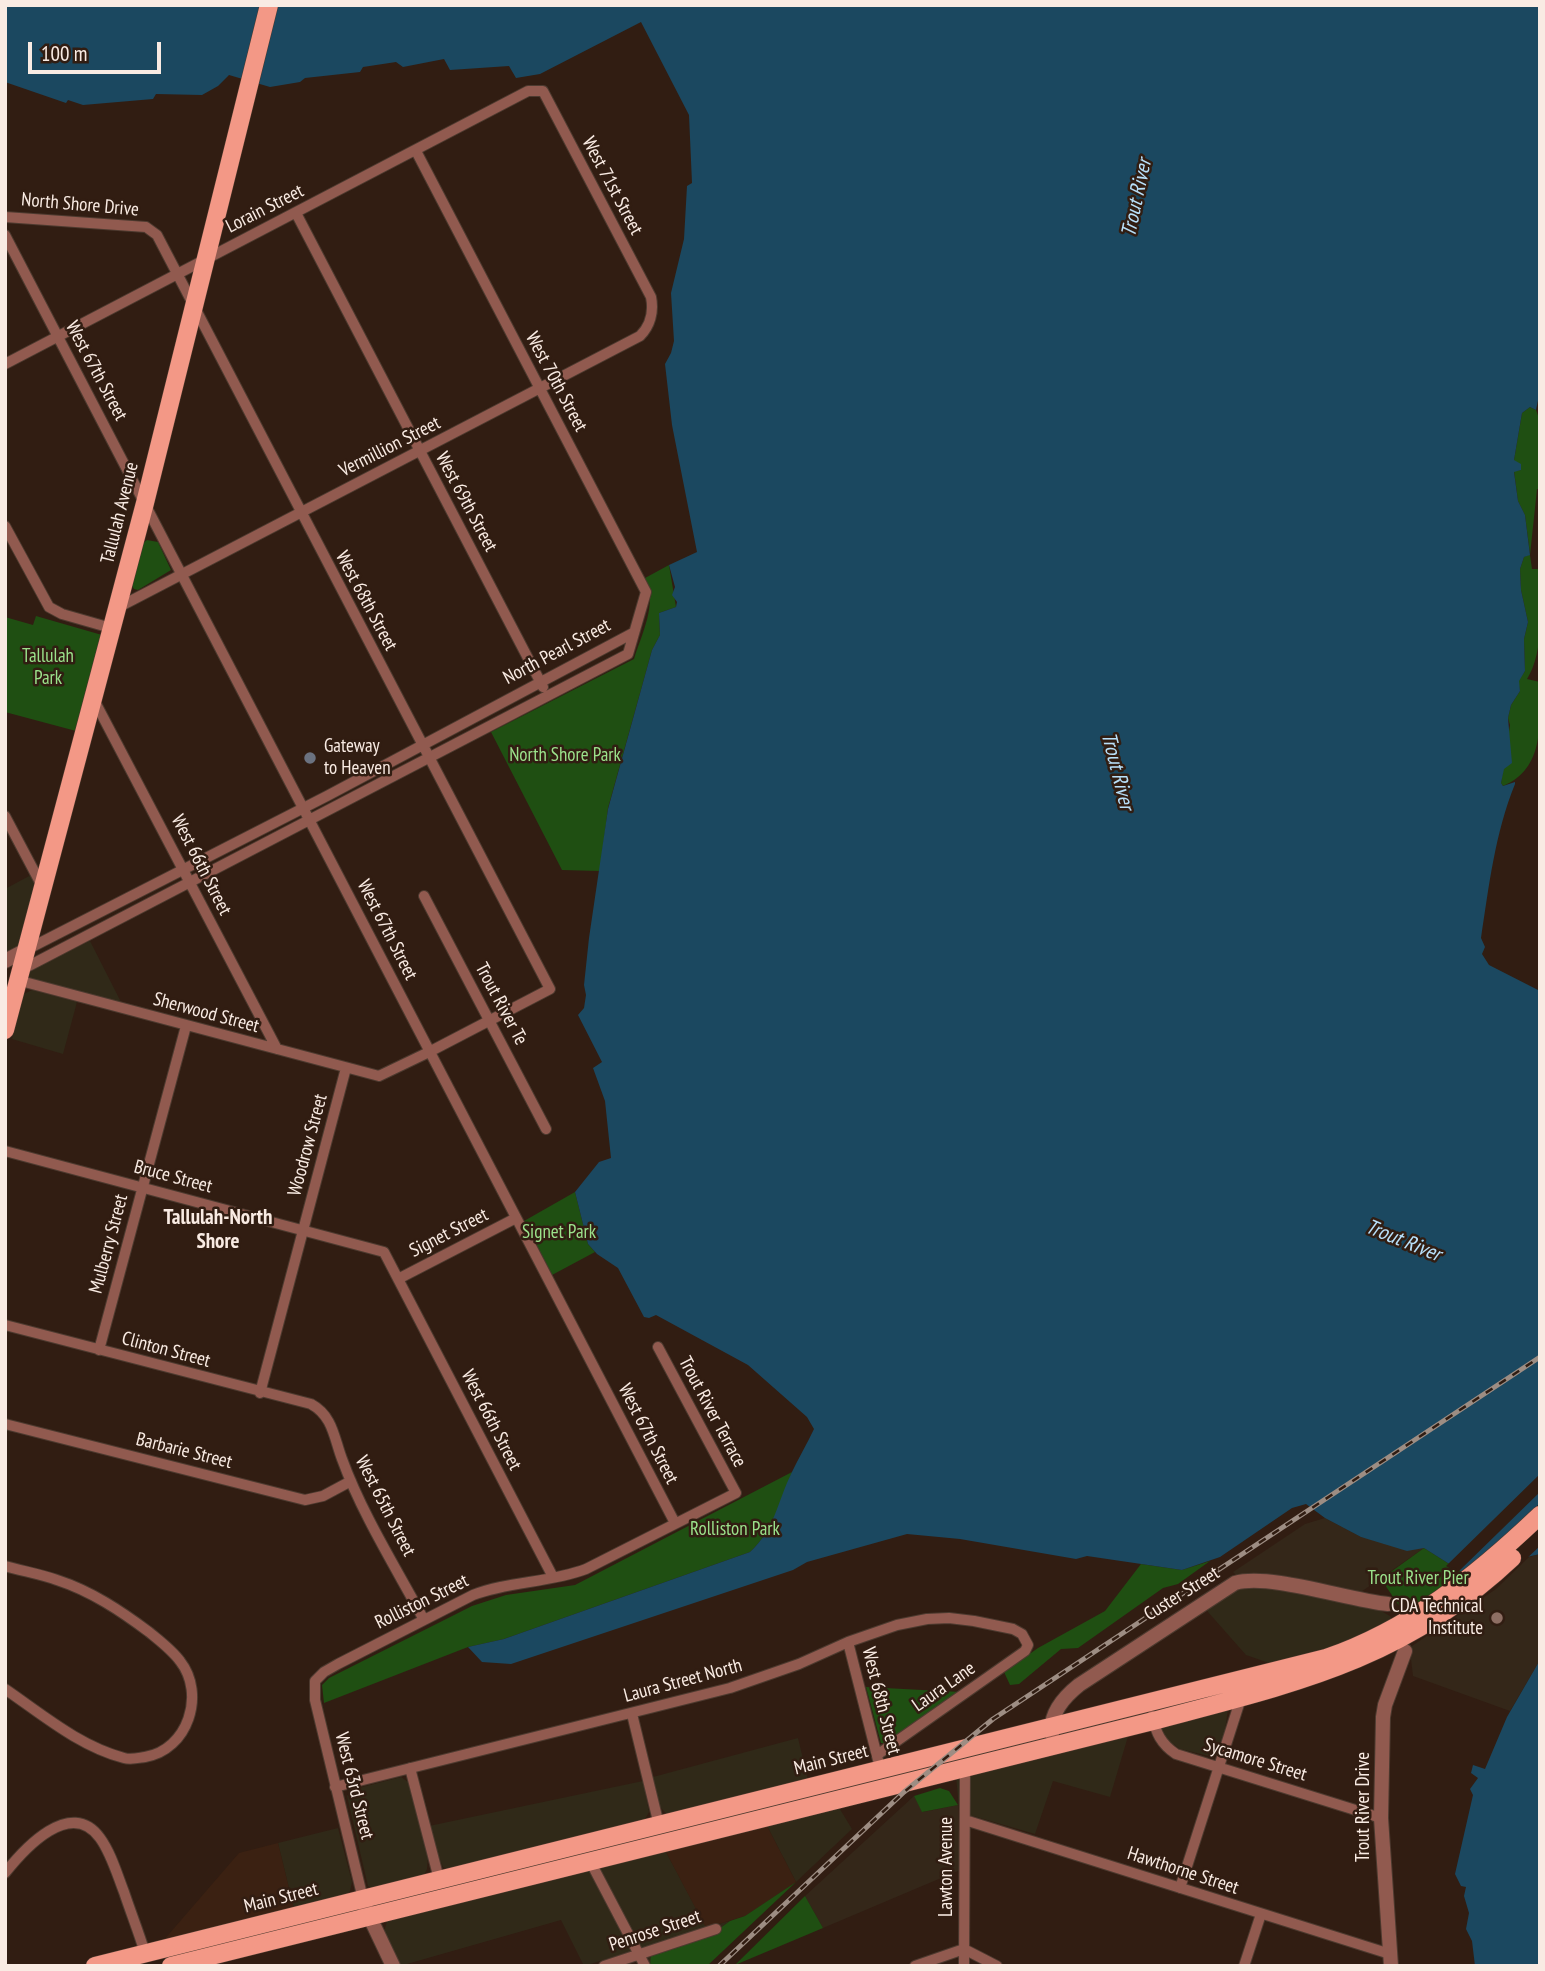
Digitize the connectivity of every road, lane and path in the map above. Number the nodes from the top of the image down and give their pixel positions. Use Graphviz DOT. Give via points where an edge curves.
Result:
graph roads {
  1 [pos="269,5"];
  2 [pos="542,91"];
  3 [pos="416,151"];
  4 [pos="296,213"];
  5 [pos="5,217"];
  6 [pos="152,230"];
  7 [pos="5,235"];
  8 [pos="208,258"];
  9 [pos="177,274"];
  10 [pos="651,297"];
  11 [pos="195,309"];
  12 [pos="58,337"];
  13 [pos="5,364"];
  14 [pos="539,390"];
  15 [pos="420,451"];
  16 [pos="145,503"];
  17 [pos="300,513"];
  18 [pos="5,526"];
  19 [pos="182,575"];
  20 [pos="117,608"];
  21 [pos="111,628"];
  22 [pos="633,633"];
  23 [pos="541,684"];
  24 [pos="547,696"];
  25 [pos="93,697"];
  26 [pos="422,744"];
  27 [pos="429,758"];
  28 [pos="304,807"];
  29 [pos="5,816"];
  30 [pos="310,821"];
  31 [pos="183,869"];
  32 [pos="190,883"];
  33 [pos="43,888"];
  34 [pos="424,896"];
  35 [pos="26,950"];
  36 [pos="12,972"];
  37 [pos="489,1020"];
  38 [pos="186,1026"];
  39 [pos="5,1030"];
  40 [pos="277,1049"];
  41 [pos="429,1052"];
  42 [pos="346,1068"];
  43 [pos="547,1129"];
  44 [pos="5,1151"];
  45 [pos="142,1187"];
  46 [pos="516,1218"];
  47 [pos="304,1229"];
  48 [pos="398,1279"];
  49 [pos="5,1325"];
  50 [pos="658,1347"];
  51 [pos="99,1350"];
  52 [pos="260,1393"];
  53 [pos="318,1408"];
  54 [pos="5,1424"];
  55 [pos="351,1481"];
  56 [pos="1540,1515"];
  57 [pos="675,1523"];
  58 [pos="1540,1532"];
  59 [pos="5,1566"];
  60 [pos="553,1577"];
  61 [pos="1388,1604"];
  62 [pos="424,1620"];
  63 [pos="848,1642"];
  64 [pos="1028,1645"];
  65 [pos="1377,1645"];
  66 [pos="1405,1651"];
  67 [pos="315,1681"];
  68 [pos="5,1689"];
  69 [pos="1241,1698"];
  70 [pos="1149,1703"];
  71 [pos="632,1714"];
  72 [pos="1153,1721"];
  73 [pos="1051,1727"];
  74 [pos="1054,1746"];
  75 [pos="879,1762"];
  76 [pos="410,1768"];
  77 [pos="965,1768"];
  78 [pos="1219,1768"];
  79 [pos="819,1785"];
  80 [pos="335,1787"];
  81 [pos="824,1803"];
  82 [pos="710,1812"];
  83 [pos="1381,1818"];
  84 [pos="965,1820"];
  85 [pos="659,1825"];
  86 [pos="590,1861"];
  87 [pos="5,1873"];
  88 [pos="439,1880"];
  89 [pos="1181,1888"];
  90 [pos="363,1899"];
  91 [pos="1261,1914"];
  92 [pos="368,1917"];
  93 [pos="716,1929"];
  94 [pos="964,1949"];
  95 [pos="145,1953"];
  96 [pos="639,1955"];
  97 [pos="1391,1960"];
  98 [pos="181,1964"];
  99 [pos="95,1966"];
  100 [pos="393,1966"];
  101 [pos="604,1966"];
  102 [pos="645,1966"];
  103 [pos="915,1966"];
  104 [pos="964,1966"];
  105 [pos="998,1966"];
  106 [pos="1244,1966"];
  1 -- 8 [label="main road, Tallulah Avenue"];
  2 -- 3 [label="street, Lorain Street" via="528,91"];
  2 -- 10 [label="street, West 71st Street"];
  3 -- 4 [label="street, Lorain Street"];
  3 -- 14 [label="street, West 70th Street"];
  4 -- 8 [label="street, Lorain Street"];
  4 -- 15 [label="street, West 69th Street"];
  5 -- 6 [label="street, North Shore Drive"];
  6 -- 9 [label="street, West 68th Street"];
  7 -- 12 [label="street, West 67th Street"];
  8 -- 9 [label="street, Lorain Street"];
  8 -- 11 [label="main road, Tallulah Avenue"];
  9 -- 11 [label="street, West 68th Street"];
  9 -- 12 [label="street, Lorain Street"];
  10 -- 14 [label="street, Vermillion Street" via="652,315 640,336"];
  11 -- 16 [label="main road, Tallulah Avenue"];
  11 -- 17 [label="street, West 68th Street"];
  12 -- 13 [label="street, Lorain Street"];
  12 -- 16 [label="street, West 67th Street"];
  14 -- 15 [label="street, Vermillion Street"];
  14 -- 22 [label="street, West 70th Street" via="646,592"];
  15 -- 17 [label="street, Vermillion Street"];
  15 -- 23 [label="street, West 69th Street"];
  16 -- 19 [label="street, West 67th Street"];
  16 -- 20 [label="main road, Tallulah Avenue"];
  17 -- 19 [label="street, Vermillion Street"];
  17 -- 26 [label="street, West 68th Street"];
  18 -- 21 [label="street" via="49,607"];
  19 -- 20 [label="street, Vermillion Street"];
  19 -- 28 [label="street, West 67th Street"];
  20 -- 21 [label="main road, Tallulah Avenue"];
  21 -- 25 [label="main road, Tallulah Avenue"];
  22 -- 23 [label="street, North Pearl Street"];
  22 -- 24 [label="street, North Pearl Street" via="628,654"];
  23 -- 24 [label="street, West 69th Street"];
  23 -- 26 [label="street, North Pearl Street"];
  24 -- 27 [label="street, North Pearl Street"];
  25 -- 31 [label="street, West 66th Street"];
  25 -- 33 [label="main road, Tallulah Avenue"];
  26 -- 27 [label="street, West 68th Street"];
  26 -- 28 [label="street, North Pearl Street"];
  27 -- 30 [label="street, North Pearl Street"];
  27 -- 37 [label="street, West 68th Street" via="550,989"];
  28 -- 30 [label="street, West 67th Street"];
  28 -- 31 [label="street, North Pearl Street"];
  29 -- 33 [label="street"];
  30 -- 32 [label="street, North Pearl Street"];
  30 -- 41 [label="street, West 67th Street"];
  31 -- 32 [label="street, West 66th Street"];
  31 -- 35 [label="street, North Pearl Street"];
  32 -- 36 [label="street, North Pearl Street"];
  32 -- 40 [label="street, West 66th Street"];
  33 -- 35 [label="main road, Tallulah Avenue"];
  34 -- 37 [label="street, Trout River Te"];
  35 -- 36 [label="main road, Tallulah Avenue"];
  36 -- 38 [label="street, Sherwood Street"];
  36 -- 39 [label="main road, Tallulah Avenue"];
  37 -- 41 [label="street"];
  37 -- 43 [label="street, Trout River Te"];
  38 -- 40 [label="street, Sherwood Street"];
  38 -- 45 [label="street, Mulberry Street"];
  40 -- 42 [label="street, Sherwood Street"];
  41 -- 42 [label="street, Sherwood Street" via="379,1076"];
  41 -- 46 [label="street, West 67th Street"];
  42 -- 47 [label="street, Woodrow Street"];
  44 -- 45 [label="street, Bruce Street"];
  45 -- 47 [label="street, Bruce Street"];
  45 -- 51 [label="street, Mulberry Street"];
  46 -- 48 [label="street, Signet Street"];
  46 -- 57 [label="street, West 67th Street"];
  47 -- 48 [label="street, Bruce Street" via="384,1252"];
  47 -- 52 [label="street, Woodrow Street"];
  48 -- 60 [label="street, West 66th Street"];
  49 -- 51 [label="street, Clinton Street"];
  50 -- 57 [label="street, Trout River Terrace" via="736,1493"];
  51 -- 52 [label="street, Clinton Street"];
  52 -- 53 [label="street, Clinton Street"];
  53 -- 55 [label="street, West 65th Street" via="330,1423"];
  54 -- 55 [label="street, Barbarie Street" via="305,1500"];
  55 -- 62 [label="street, West 65th Street"];
  56 -- 65 [label="main road, Main Street" via="1491,1562"];
  57 -- 60 [label="street" via="586,1569"];
  58 -- 65 [label="main road, Main Street" via="1463,1600 1423,1626"];
  59 -- 68 [label="street" via="57,1580 124,1613 182,1662 193,1702 189,1721 172,1745 131,1759 72,1736"];
  60 -- 62 [label="street, Rolliston Street" via="490,1588"];
  61 -- 73 [label="street, Custer Street" via="1267,1581 1236,1583 1079,1685 1064,1697"];
  62 -- 67 [label="street, Rolliston Street" via="331,1668"];
  63 -- 64 [label="street, Laura Street North" via="897,1625 949,1618 1013,1629"];
  63 -- 71 [label="street, Laura Street North" via="757,1679"];
  63 -- 75 [label="street, West 68th Street"];
  64 -- 75 [label="street, Laura Lane"];
  65 -- 69 [label="main road, Main Street" via="1329,1671"];
  65 -- 70 [label="main road, Main Street"];
  66 -- 83 [label="street, Trout River Drive" via="1383,1717"];
  67 -- 80 [label="street, West 63rd Street" via="315,1700"];
  69 -- 72 [label="main road, Main Street"];
  69 -- 78 [label="street"];
  70 -- 72 [label="street, Sycamore Street"];
  70 -- 73 [label="main road, Main Street"];
  71 -- 76 [label="street, Laura Street North"];
  71 -- 85 [label="street"];
  72 -- 74 [label="main road, Main Street"];
  72 -- 78 [label="street, Sycamore Street" via="1164,1746"];
  73 -- 74 [label="street"];
  73 -- 75 [label="main road, Main Street"];
  74 -- 77 [label="main road, Main Street"];
  75 -- 79 [label="main road, Main Street"];
  76 -- 80 [label="street, Laura Street North"];
  76 -- 88 [label="street"];
  77 -- 81 [label="main road, Main Street"];
  77 -- 84 [label="street, Lawton Avenue"];
  78 -- 83 [label="street, Sycamore Street"];
  78 -- 89 [label="street"];
  79 -- 81 [label="street"];
  79 -- 82 [label="main road, Main Street"];
  80 -- 90 [label="street, West 63rd Street"];
  81 -- 86 [label="main road, Main Street"];
  82 -- 85 [label="main road, Main Street"];
  82 -- 86 [label="main road" via="655,1836 598,1851"];
  83 -- 97 [label="street, Trout River Drive"];
  84 -- 89 [label="street, Hawthorne Street"];
  84 -- 94 [label="street, Lawton Avenue"];
  85 -- 88 [label="main road, Main Street"];
  86 -- 92 [label="main road, Main Street"];
  86 -- 96 [label="street"];
  87 -- 95 [label="street" via="28,1847 63,1823 89,1827 109,1855"];
  88 -- 90 [label="main road, Main Street"];
  89 -- 91 [label="street, Hawthorne Street"];
  90 -- 92 [label="street"];
  90 -- 95 [label="main road, Main Street"];
  91 -- 97 [label="street, Hawthorne Street"];
  91 -- 106 [label="street"];
  92 -- 98 [label="main road, Main Street"];
  92 -- 100 [label="street"];
  93 -- 96 [label="street, Penrose Street"];
  94 -- 103 [label="street"];
  94 -- 104 [label="street, Lawton Avenue"];
  94 -- 105 [label="street"];
  95 -- 99 [label="main road, Main Street"];
  96 -- 101 [label="street, Penrose Street"];
  96 -- 102 [label="street"];
}
